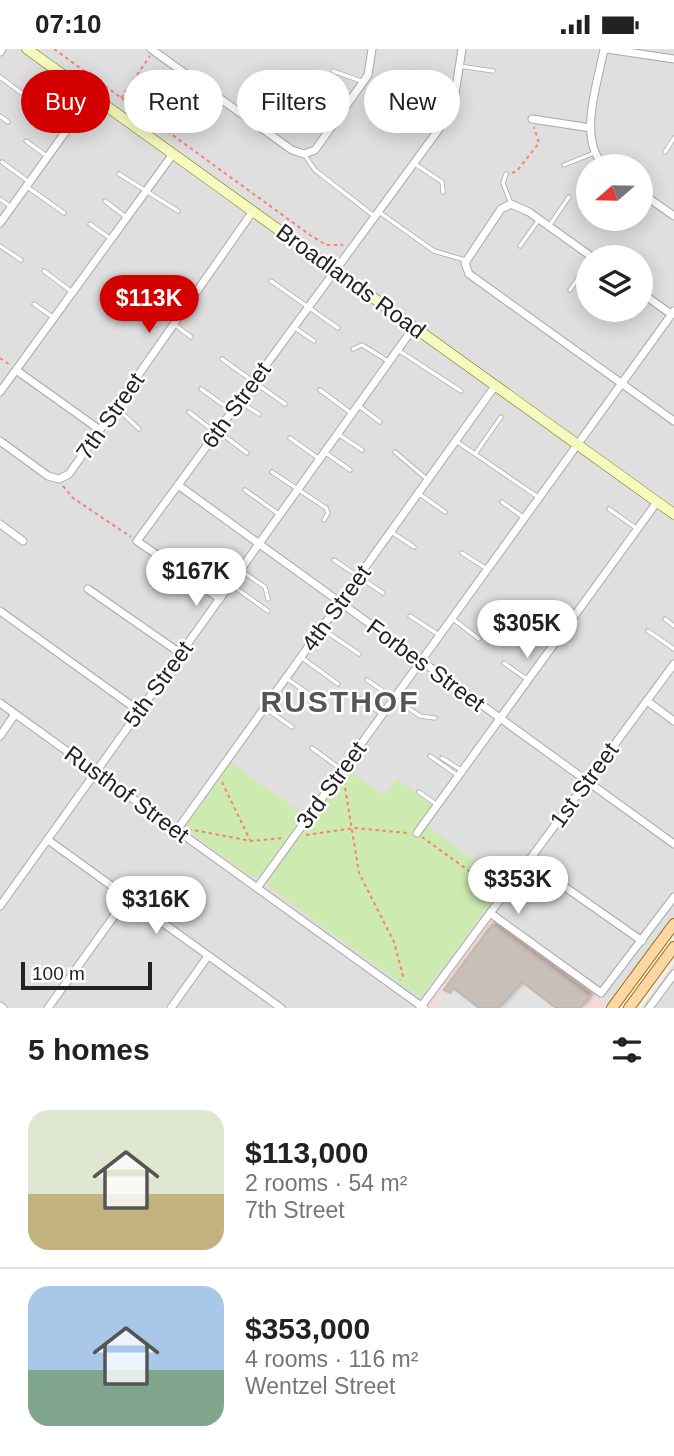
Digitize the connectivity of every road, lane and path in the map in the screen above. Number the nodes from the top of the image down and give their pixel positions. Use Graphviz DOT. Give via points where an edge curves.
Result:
graph roads {
  1 [pos="27,49"];
  2 [pos="54,49"];
  3 [pos="372,49"];
  4 [pos="462,49"];
  5 [pos="606,49"];
  6 [pos="153,50"];
  7 [pos="674,59"];
  8 [pos="459,66"];
  9 [pos="57,70"];
  10 [pos="493,71"];
  11 [pos="0,77"];
  12 [pos="350,77"];
  13 [pos="363,82"];
  14 [pos="21,93"];
  15 [pos="121,99"];
  16 [pos="110,108"];
  17 [pos="237,110"];
  18 [pos="0,116"];
  19 [pos="532,119"];
  20 [pos="8,122"];
  21 [pos="591,128"];
  22 [pos="65,133"];
  23 [pos="268,133"];
  24 [pos="674,138"];
  25 [pos="26,141"];
  26 [pos="665,152"];
  27 [pos="594,153"];
  28 [pos="173,154"];
  29 [pos="304,154"];
  30 [pos="48,157"];
  31 [pos="2,162"];
  32 [pos="414,163"];
  33 [pos="564,165"];
  34 [pos="119,174"];
  35 [pos="506,174"];
  36 [pos="28,184"];
  37 [pos="146,190"];
  38 [pos="443,192"];
  39 [pos="569,197"];
  40 [pos="0,199"];
  41 [pos="104,201"];
  42 [pos="653,202"];
  43 [pos="511,204"];
  44 [pos="11,207"];
  45 [pos="178,211"];
  46 [pos="253,211"];
  47 [pos="64,213"];
  48 [pos="376,213"];
  49 [pos="674,216"];
  50 [pos="126,218"];
  51 [pos="539,219"];
  52 [pos="0,223"];
  53 [pos="90,224"];
  54 [pos="549,226"];
  55 [pos="111,239"];
  56 [pos="353,244"];
  57 [pos="576,245"];
  58 [pos="0,246"];
  59 [pos="520,246"];
  60 [pos="21,260"];
  61 [pos="465,260"];
  62 [pos="334,270"];
  63 [pos="44,271"];
  64 [pos="271,281"];
  65 [pos="576,281"];
  66 [pos="570,290"];
  67 [pos="72,292"];
  68 [pos="653,300"];
  69 [pos="34,304"];
  70 [pos="307,305"];
  71 [pos="673,313"];
  72 [pos="54,318"];
  73 [pos="174,324"];
  74 [pos="292,327"];
  75 [pos="414,327"];
  76 [pos="338,328"];
  77 [pos="191,337"];
  78 [pos="314,341"];
  79 [pos="353,349"];
  80 [pos="398,350"];
  81 [pos="0,358"];
  82 [pos="222,359"];
  83 [pos="390,362"];
  84 [pos="16,370"];
  85 [pos="253,382"];
  86 [pos="622,383"];
  87 [pos="495,386"];
  88 [pos="201,389"];
  89 [pos="320,390"];
  90 [pos="461,391"];
  91 [pos="0,392"];
  92 [pos="239,401"];
  93 [pos="285,404"];
  94 [pos="358,406"];
  95 [pos="116,407"];
  96 [pos="232,411"];
  97 [pos="189,412"];
  98 [pos="259,414"];
  99 [pos="352,414"];
  100 [pos="501,417"];
  101 [pos="674,421"];
  102 [pos="380,422"];
  103 [pos="139,429"];
  104 [pos="100,430"];
  105 [pos="217,432"];
  106 [pos="338,434"];
  107 [pos="290,437"];
  108 [pos="0,441"];
  109 [pos="456,441"];
  110 [pos="577,444"];
  111 [pos="362,450"];
  112 [pos="395,452"];
  113 [pos="247,453"];
  114 [pos="475,454"];
  115 [pos="322,455"];
  116 [pos="350,470"];
  117 [pos="272,472"];
  118 [pos="60,479"];
  119 [pos="428,480"];
  120 [pos="178,485"];
  121 [pos="298,489"];
  122 [pos="245,490"];
  123 [pos="418,493"];
  124 [pos="538,497"];
  125 [pos="502,502"];
  126 [pos="657,502"];
  127 [pos="609,509"];
  128 [pos="444,512"];
  129 [pos="674,514"];
  130 [pos="279,515"];
  131 [pos="524,517"];
  132 [pos="324,520"];
  133 [pos="0,524"];
  134 [pos="638,529"];
  135 [pos="391,531"];
  136 [pos="23,541"];
  137 [pos="137,541"];
  138 [pos="259,544"];
  139 [pos="414,547"];
  140 [pos="462,553"];
  141 [pos="334,560"];
  142 [pos="486,569"];
  143 [pos="240,570"];
  144 [pos="358,577"];
  145 [pos="230,585"];
  146 [pos="88,589"];
  147 [pos="383,593"];
  148 [pos="220,599"];
  149 [pos="268,599"];
  150 [pos="340,602"];
  151 [pos="538,604"];
  152 [pos="0,611"];
  153 [pos="268,611"];
  154 [pos="410,615"];
  155 [pos="451,618"];
  156 [pos="665,619"];
  157 [pos="569,625"];
  158 [pos="674,625"];
  159 [pos="321,628"];
  160 [pos="648,631"];
  161 [pos="439,635"];
  162 [pos="479,639"];
  163 [pos="674,649"];
  164 [pos="180,653"];
  165 [pos="359,654"];
  166 [pos="301,657"];
  167 [pos="420,661"];
  168 [pos="504,663"];
  169 [pos="674,664"];
  170 [pos="286,678"];
  171 [pos="367,680"];
  172 [pos="529,680"];
  173 [pos="338,684"];
  174 [pos="354,695"];
  175 [pos="394,698"];
  176 [pos="316,699"];
  177 [pos="647,701"];
  178 [pos="0,703"];
  179 [pos="264,708"];
  180 [pos="139,711"];
  181 [pos="16,714"];
  182 [pos="382,715"];
  183 [pos="435,718"];
  184 [pos="501,719"];
  185 [pos="674,721"];
  186 [pos="292,727"];
  187 [pos="0,736"];
  188 [pos="312,748"];
  189 [pos="430,756"];
  190 [pos="442,758"];
  191 [pos="342,770"];
  192 [pos="95,771"];
  193 [pos="217,773"];
  194 [pos="461,774"];
  195 [pos="587,781"];
  196 [pos="419,792"];
  197 [pos="438,805"];
  198 [pos="177,830"];
  199 [pos="417,833"];
  200 [pos="48,840"];
  201 [pos="251,841"];
  202 [pos="674,844"];
  203 [pos="528,861"];
  204 [pos="257,888"];
  205 [pos="503,895"];
  206 [pos="674,897"];
  207 [pos="127,898"];
  208 [pos="0,906"];
  209 [pos="490,913"];
  210 [pos="674,924"];
  211 [pos="642,941"];
  212 [pos="674,947"];
  213 [pos="208,955"];
  214 [pos="674,974"];
  215 [pos="395,987"];
  216 [pos="422,1007"];
  217 [pos="48,1008"];
  218 [pos="171,1008"];
  219 [pos="281,1008"];
  220 [pos="612,1008"];
  221 [pos="629,1008"];
  222 [pos="649,1008"];
  1 -- 9 [label="main road, Broadlands Road"];
  2 -- 15 [label="path"];
  3 -- 13 [label="street"];
  4 -- 8 [label="street, 6th Street"];
  5 -- 7 [label="street"];
  5 -- 21 [label="street"];
  6 -- 15 [label="path"];
  6 -- 17 [label="street"];
  8 -- 10 [label="lane"];
  8 -- 32 [label="street, 6th Street" via="448,113"];
  11 -- 14 [label="lane"];
  12 -- 13 [label="lane"];
  13 -- 29 [label="street" via="315,150"];
  15 -- 56 [label="path" via="326,245"];
  16 -- 28 [label="main road, Broadlands Road"];
  18 -- 20 [label="lane"];
  19 -- 21 [label="street"];
  19 -- 35 [label="path" via="539,143 517,171"];
  21 -- 27 [label="street"];
  22 -- 30 [label="street"];
  23 -- 29 [label="street"];
  24 -- 26 [label="lane"];
  25 -- 30 [label="lane"];
  27 -- 33 [label="lane"];
  28 -- 37 [label="street"];
  28 -- 46 [label="main road, Broadlands Road"];
  29 -- 48 [label="lane" via="315,170"];
  30 -- 36 [label="street"];
  31 -- 36 [label="lane"];
  32 -- 38 [label="lane" via="442,182"];
  32 -- 48 [label="street, 6th Street"];
  34 -- 37 [label="lane"];
  35 -- 43 [label="lane" via="503,183"];
  36 -- 44 [label="street"];
  36 -- 47 [label="lane"];
  37 -- 45 [label="lane"];
  37 -- 50 [label="street"];
  39 -- 54 [label="lane"];
  40 -- 44 [label="lane"];
  41 -- 50 [label="lane"];
  42 -- 49 [label="street"];
  43 -- 51 [label="street"];
  43 -- 61 [label="street" via="501,209"];
  44 -- 52 [label="street"];
  46 -- 62 [label="main road, Broadlands Road"];
  46 -- 73 [label="street, 7th Street"];
  48 -- 56 [label="street, 6th Street"];
  48 -- 61 [label="lane" via="434,251"];
  50 -- 55 [label="street"];
  51 -- 54 [label="street"];
  51 -- 59 [label="lane"];
  53 -- 55 [label="lane"];
  54 -- 57 [label="street"];
  55 -- 67 [label="street"];
  56 -- 62 [label="street, 6th Street"];
  58 -- 60 [label="lane"];
  61 -- 86 [label="street" via="470,274"];
  62 -- 70 [label="street, 6th Street"];
  62 -- 75 [label="main road, Broadlands Road"];
  63 -- 67 [label="lane"];
  64 -- 70 [label="lane"];
  65 -- 66 [label="lane"];
  67 -- 72 [label="street"];
  68 -- 71 [label="street"];
  69 -- 72 [label="lane"];
  70 -- 74 [label="street, 6th Street"];
  70 -- 76 [label="lane"];
  71 -- 86 [label="street, 3rd Street"];
  72 -- 84 [label="street"];
  73 -- 77 [label="lane"];
  73 -- 95 [label="street, 7th Street"];
  74 -- 78 [label="lane"];
  74 -- 85 [label="street, 6th Street"];
  75 -- 80 [label="street, 5th Street"];
  75 -- 87 [label="main road, Broadlands Road"];
  79 -- 83 [label="lane" via="362,345"];
  80 -- 83 [label="street, 5th Street"];
  80 -- 90 [label="lane"];
  81 -- 84 [label="path"];
  82 -- 85 [label="lane"];
  83 -- 94 [label="street, 5th Street"];
  84 -- 91 [label="street"];
  84 -- 104 [label="street"];
  85 -- 92 [label="street, 6th Street"];
  85 -- 93 [label="lane"];
  86 -- 101 [label="street"];
  86 -- 110 [label="street, 3rd Street"];
  87 -- 109 [label="street, 4th Street"];
  87 -- 110 [label="main road, Broadlands Road"];
  88 -- 96 [label="lane"];
  89 -- 99 [label="lane"];
  92 -- 96 [label="street, 6th Street"];
  92 -- 98 [label="lane"];
  94 -- 99 [label="street, 5th Street"];
  94 -- 102 [label="lane"];
  95 -- 103 [label="lane"];
  95 -- 104 [label="street, 7th Street"];
  96 -- 105 [label="street, 6th Street"];
  97 -- 105 [label="lane"];
  99 -- 106 [label="street, 5th Street"];
  100 -- 114 [label="lane"];
  104 -- 118 [label="street, 7th Street" via="69,474"];
  105 -- 113 [label="lane"];
  105 -- 120 [label="street, 6th Street"];
  106 -- 111 [label="lane"];
  106 -- 115 [label="street, 5th Street"];
  107 -- 115 [label="lane"];
  108 -- 118 [label="street" via="48,476"];
  109 -- 114 [label="lane"];
  109 -- 119 [label="street, 4th Street"];
  110 -- 124 [label="street, 3rd Street"];
  110 -- 126 [label="main road, Broadlands Road"];
  112 -- 119 [label="lane"];
  114 -- 124 [label="lane"];
  115 -- 116 [label="lane"];
  115 -- 121 [label="street, 5th Street"];
  117 -- 121 [label="lane"];
  118 -- 137 [label="path" via="73,498"];
  119 -- 123 [label="street, 4th Street"];
  120 -- 137 [label="street, 6th Street"];
  120 -- 138 [label="street, Forbes Street"];
  121 -- 130 [label="street, 5th Street"];
  121 -- 132 [label="lane" via="326,507"];
  122 -- 130 [label="lane"];
  123 -- 128 [label="lane"];
  123 -- 135 [label="street, 4th Street"];
  124 -- 131 [label="street, 3rd Street"];
  125 -- 131 [label="lane"];
  126 -- 129 [label="main road, Broadlands Road"];
  126 -- 134 [label="street"];
  127 -- 134 [label="lane"];
  130 -- 138 [label="street, 5th Street"];
  131 -- 142 [label="street, 3rd Street"];
  133 -- 136 [label="street"];
  134 -- 157 [label="street"];
  135 -- 139 [label="lane"];
  135 -- 144 [label="street, 4th Street"];
  137 -- 148 [label="street"];
  138 -- 143 [label="street, 5th Street"];
  138 -- 150 [label="street, Forbes Street"];
  140 -- 142 [label="lane"];
  141 -- 144 [label="lane"];
  142 -- 155 [label="street, 3rd Street"];
  143 -- 145 [label="street, 5th Street"];
  143 -- 149 [label="lane" via="265,587"];
  144 -- 147 [label="lane"];
  144 -- 150 [label="street, 4th Street"];
  145 -- 148 [label="street, 5th Street"];
  145 -- 153 [label="lane"];
  146 -- 164 [label="street"];
  148 -- 164 [label="street, 5th Street"];
  150 -- 159 [label="street, 4th Street"];
  150 -- 167 [label="street, Forbes Street"];
  151 -- 157 [label="lane"];
  152 -- 180 [label="street"];
  154 -- 161 [label="lane"];
  155 -- 161 [label="street, 3rd Street"];
  155 -- 162 [label="lane"];
  156 -- 158 [label="lane"];
  157 -- 172 [label="street"];
  159 -- 165 [label="lane"];
  159 -- 166 [label="street, 4th Street"];
  160 -- 163 [label="lane"];
  161 -- 167 [label="street, 3rd Street"];
  164 -- 180 [label="street, 5th Street"];
  166 -- 170 [label="street, 4th Street"];
  166 -- 173 [label="lane"];
  167 -- 175 [label="street, 3rd Street"];
  167 -- 184 [label="street, Forbes Street"];
  168 -- 172 [label="lane"];
  169 -- 177 [label="street, 1st Street"];
  170 -- 176 [label="lane"];
  170 -- 179 [label="street, 4th Street"];
  171 -- 175 [label="lane"];
  172 -- 184 [label="street"];
  174 -- 182 [label="lane"];
  175 -- 182 [label="street, 3rd Street"];
  175 -- 183 [label="lane" via="420,716"];
  177 -- 185 [label="street"];
  177 -- 195 [label="street, 1st Street"];
  178 -- 181 [label="street, Rusthof Street"];
  179 -- 186 [label="lane"];
  179 -- 193 [label="street, 4th Street"];
  180 -- 192 [label="street, 5th Street"];
  181 -- 187 [label="street"];
  181 -- 192 [label="street, Rusthof Street"];
  182 -- 191 [label="street, 3rd Street"];
  184 -- 194 [label="street"];
  184 -- 195 [label="street, Forbes Street"];
  188 -- 191 [label="lane"];
  189 -- 194 [label="lane"];
  190 -- 194 [label="lane"];
  191 -- 204 [label="street, 3rd Street"];
  191 -- 215 [label="path" via="359,873 394,942 403,976"];
  192 -- 198 [label="street, Rusthof Street"];
  192 -- 200 [label="street, 5th Street"];
  193 -- 198 [label="street, 4th Street"];
  193 -- 201 [label="path"];
  194 -- 197 [label="street"];
  195 -- 202 [label="street, Forbes Street"];
  195 -- 203 [label="street, 1st Street"];
  196 -- 197 [label="lane"];
  197 -- 199 [label="street"];
  198 -- 204 [label="street, Rusthof Street"];
  199 -- 205 [label="path"];
  200 -- 207 [label="street"];
  200 -- 208 [label="street, 5th Street"];
  203 -- 205 [label="street, 1st Street"];
  203 -- 211 [label="street"];
  204 -- 215 [label="street, Rusthof Street"];
  205 -- 209 [label="street, 1st Street"];
  206 -- 211 [label="street"];
  207 -- 213 [label="street"];
  207 -- 217 [label="street"];
  209 -- 211 [label="street" via="601,993"];
  209 -- 216 [label="street, 1st Street"];
  210 -- 220 [label="main road"];
  212 -- 221 [label="main road"];
  213 -- 218 [label="street"];
  213 -- 219 [label="street"];
  214 -- 222 [label="street"];
  215 -- 216 [label="street, Rusthof Street"];
}
